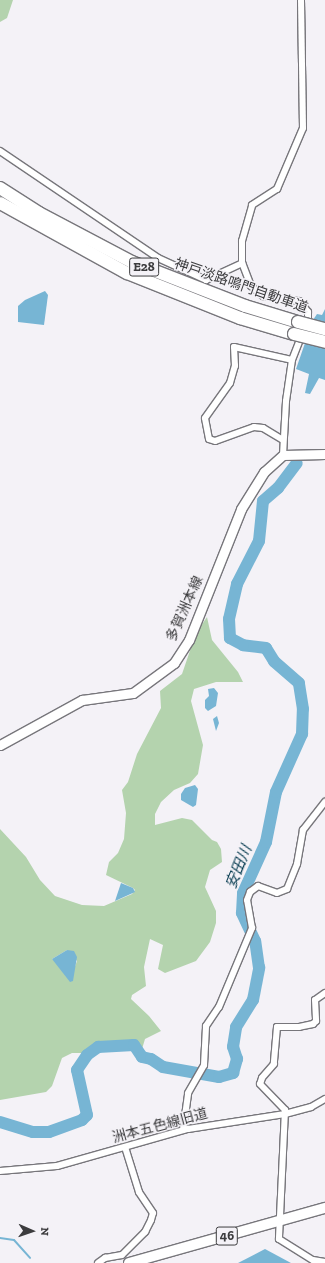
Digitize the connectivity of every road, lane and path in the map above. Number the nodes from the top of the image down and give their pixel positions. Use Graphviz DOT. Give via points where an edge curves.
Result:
graph roads {
  1 [pos="301,0"];
  2 [pos="0,152"];
  3 [pos="0,188"];
  4 [pos="0,203"];
  5 [pos="242,263"];
  6 [pos="325,329"];
  7 [pos="325,342"];
  8 [pos="292,360"];
  9 [pos="284,440"];
  10 [pos="325,454"];
  11 [pos="283,455"];
  12 [pos="0,745"];
  13 [pos="325,802"];
  14 [pos="325,993"];
  15 [pos="325,1099"];
  16 [pos="285,1114"];
  17 [pos="183,1130"];
  18 [pos="125,1147"];
  19 [pos="0,1171"];
  20 [pos="325,1208"];
  21 [pos="279,1222"];
  22 [pos="325,1262"];
  23 [pos="98,1263"];
  24 [pos="129,1263"];
  1 -- 5 [label="street" via="303,128 277,189 252,205 242,240"];
  2 -- 5 [label="street" via="158,258 206,280"];
  3 -- 6 [label="highway, 神戸淡路鳴門自動車道 / E28, bridge" via="132,262 230,301"];
  4 -- 7 [label="highway, 神戸淡路鳴門自動車道 / E28, bridge" via="79,249 141,279 240,318"];
  5 -- 8 [label="street" via="251,286 263,296 292,299 305,306 308,319"];
  8 -- 9 [label="street"];
  8 -- 9 [label="street" via="234,347 235,366 230,383 205,418 210,439 215,442 254,427 263,428"];
  9 -- 11 [label="street"];
  10 -- 11 [label="main road"];
  11 -- 12 [label="main road, 多賀洲本線" via="264,472 241,509 190,640 174,663 134,693 82,700"];
  13 -- 17 [label="street" via="303,830 297,864 287,889 276,893 258,886 250,892 246,908 250,932 218,1007 206,1026 205,1062 188,1093"];
  14 -- 16 [label="street" via="315,1000 316,1021 313,1024 299,1028 276,1027 274,1064 260,1084 284,1107"];
  15 -- 16 [label="street, 洲本五色線旧道" via="311,1107"];
  16 -- 17 [label="street, 洲本五色線旧道"];
  16 -- 21 [label="street"];
  17 -- 18 [label="street, 洲本五色線旧道"];
  18 -- 19 [label="street, 洲本五色線旧道" via="57,1166"];
  18 -- 23 [label="street" via="139,1192 153,1213 145,1232 122,1255 105,1258"];
  20 -- 21 [label="main road, 46"];
  21 -- 22 [label="street" via="279,1239 313,1260"];
  21 -- 24 [label="main road, 46"];
}
